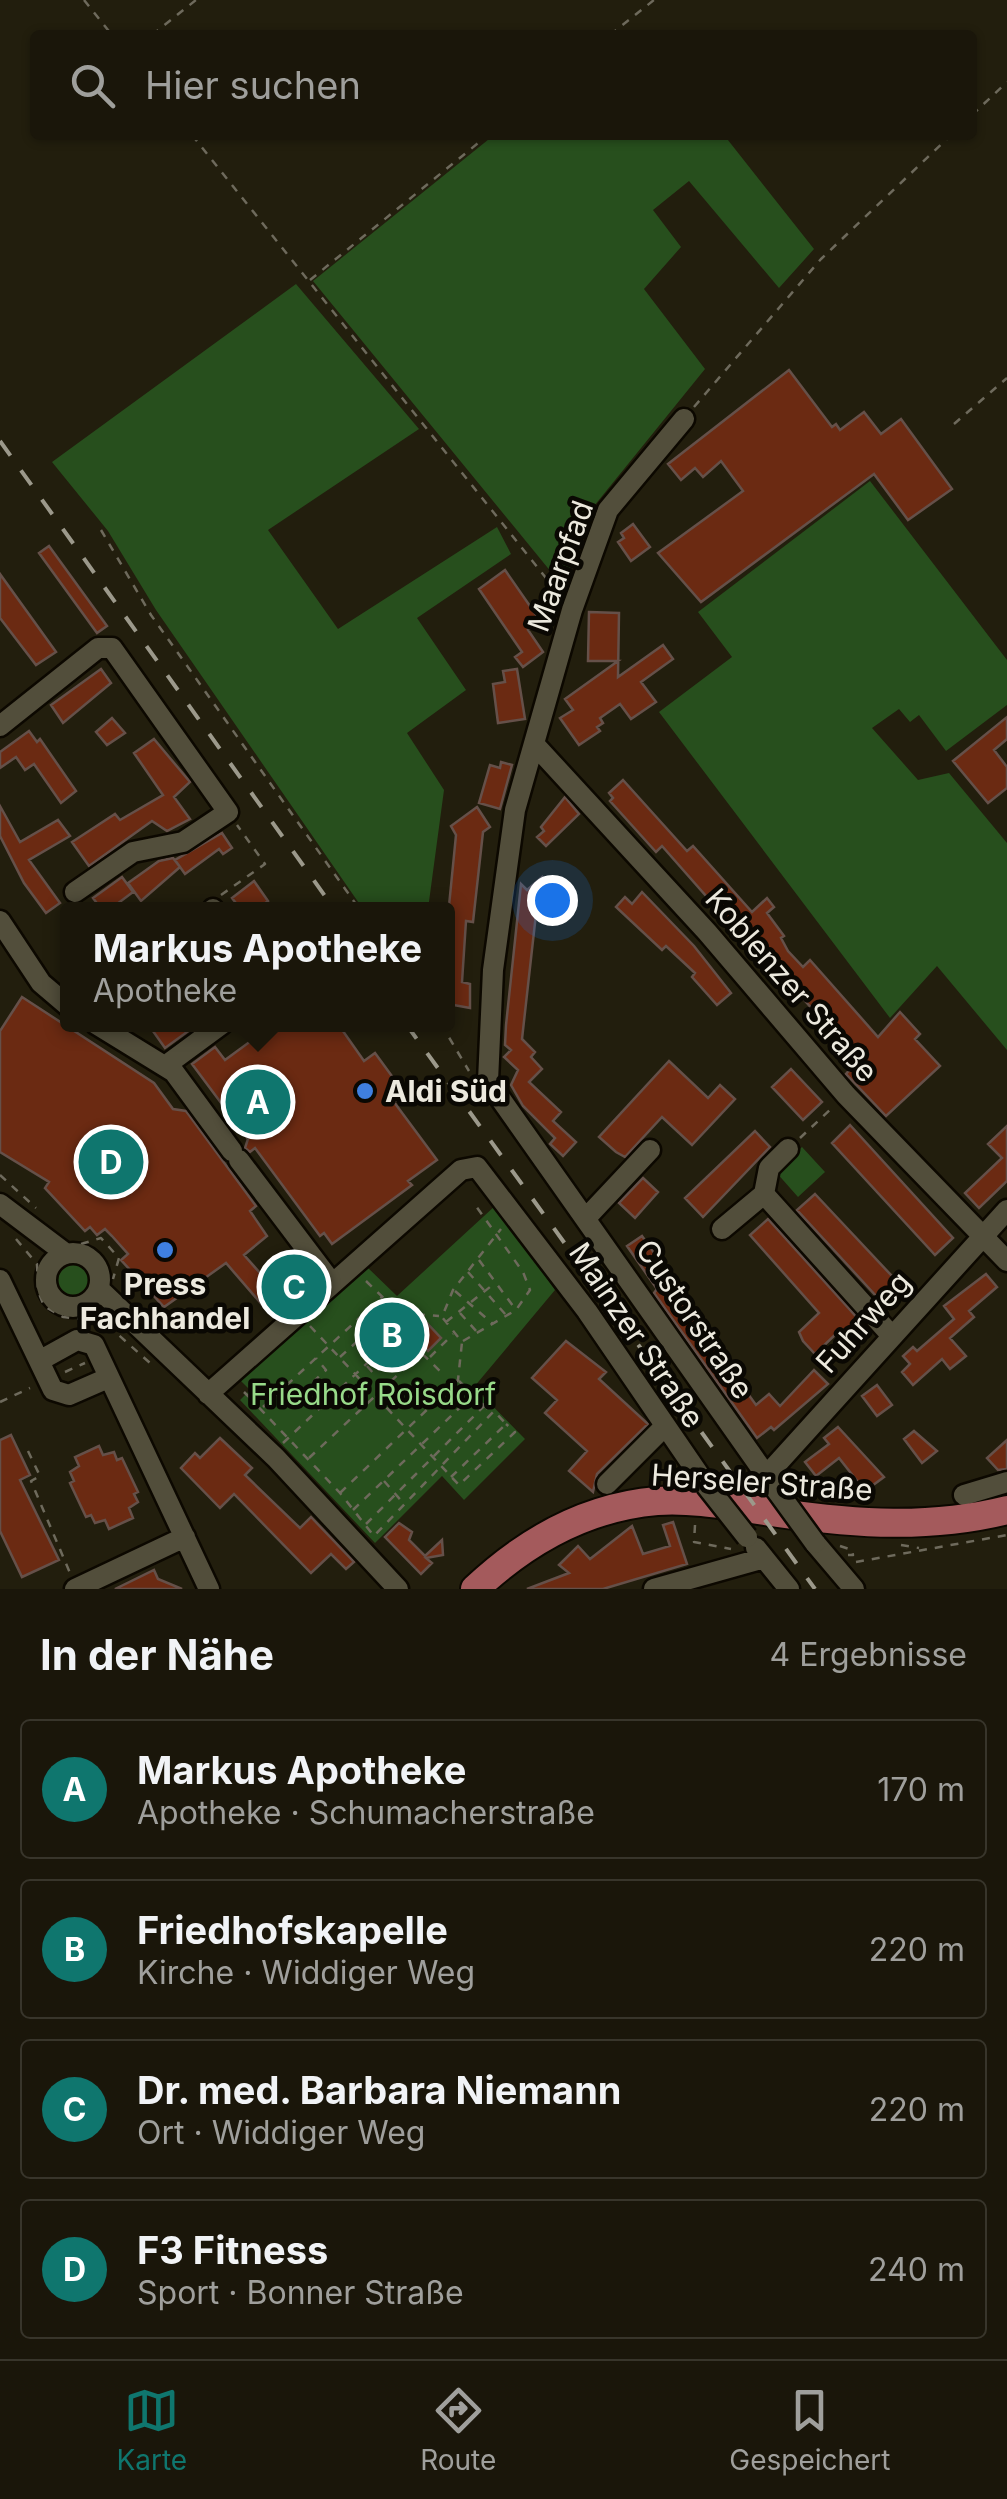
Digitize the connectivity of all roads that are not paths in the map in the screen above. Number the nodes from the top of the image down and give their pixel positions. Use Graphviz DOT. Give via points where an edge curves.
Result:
graph roads {
  1 [pos="684,419"];
  2 [pos="0,726"];
  3 [pos="536,745"];
  4 [pos="75,892"];
  5 [pos="0,921"];
  6 [pos="60,999"];
  7 [pos="109,1032"];
  8 [pos="211,1032"];
  9 [pos="164,1066"];
  10 [pos="488,1081"];
  11 [pos="650,1150"];
  12 [pos="788,1150"];
  13 [pos="764,1194"];
  14 [pos="0,1204"];
  15 [pos="1007,1210"];
  16 [pos="588,1217"];
  17 [pos="15,1228"];
  18 [pos="722,1229"];
  19 [pos="983,1235"];
  20 [pos="70,1247"];
  21 [pos="1007,1261"];
  22 [pos="48,1270"];
  23 [pos="0,1280"];
  24 [pos="332,1283"];
  25 [pos="100,1290"];
  26 [pos="891,1334"];
  27 [pos="43,1370"];
  28 [pos="108,1378"];
  29 [pos="208,1394"];
  30 [pos="664,1427"];
  31 [pos="770,1482"];
  32 [pos="1007,1482"];
  33 [pos="606,1484"];
  34 [pos="964,1495"];
  35 [pos="1007,1510"];
  36 [pos="185,1537"];
  37 [pos="764,1558"];
  38 [pos="76,1588"];
  39 [pos="209,1589"];
  40 [pos="398,1589"];
  41 [pos="475,1589"];
  42 [pos="654,1589"];
  43 [pos="790,1589"];
  44 [pos="854,1589"];
  1 -- 3 [label="street, Maarpfad" via="608,510 572,610"];
  2 -- 4 [label="street" via="98,648 112,648 228,812 183,842 133,852"];
  3 -- 10 [label="street, Maarpfad" via="515,810 493,970"];
  3 -- 19 [label="street, Koblenzer Straße" via="846,1095"];
  5 -- 6 [label="street"];
  7 -- 9 [label="street"];
  8 -- 9 [label="street"];
  9 -- 24 [label="street" via="193,1094"];
  10 -- 16 [label="street, Custorstraße"];
  11 -- 16 [label="street"];
  12 -- 13 [label="street" via="769,1168"];
  13 -- 18 [label="street"];
  13 -- 26 [label="street"];
  14 -- 17 [label="street"];
  15 -- 19 [label="street, Fuhrweg"];
  16 -- 31 [label="street, Custorstraße"];
  17 -- 20 [label="street"];
  17 -- 22 [label="street"];
  19 -- 21 [label="street, Koblenzer Straße"];
  19 -- 26 [label="street, Fuhrweg"];
  20 -- 22 [label="street"];
  20 -- 25 [label="street" via="94,1261"];
  22 -- 25 [label="street" via="56,1301 78,1307"];
  23 -- 27 [label="street"];
  24 -- 29 [label="street"];
  24 -- 30 [label="street, Mainzer Straße" via="470,1166 477,1167"];
  25 -- 29 [label="street" via="133,1337"];
  26 -- 31 [label="street, Fuhrweg"];
  27 -- 28 [label="street" via="58,1394"];
  27 -- 28 [label="street" via="77,1340 94,1345"];
  28 -- 36 [label="street"];
  29 -- 40 [label="street"];
  30 -- 33 [label="street"];
  30 -- 37 [label="street, Mainzer Straße, bridge" via="740,1543"];
  31 -- 44 [label="street, Custorstraße, bridge"];
  32 -- 34 [label="street"];
  35 -- 41 [label="main road, Herseler Straße" via="920,1524 694,1503 621,1506 546,1536 505,1560"];
  36 -- 38 [label="street"];
  36 -- 39 [label="street"];
  37 -- 42 [label="street"];
  37 -- 43 [label="street, Mainzer Straße"];
}
